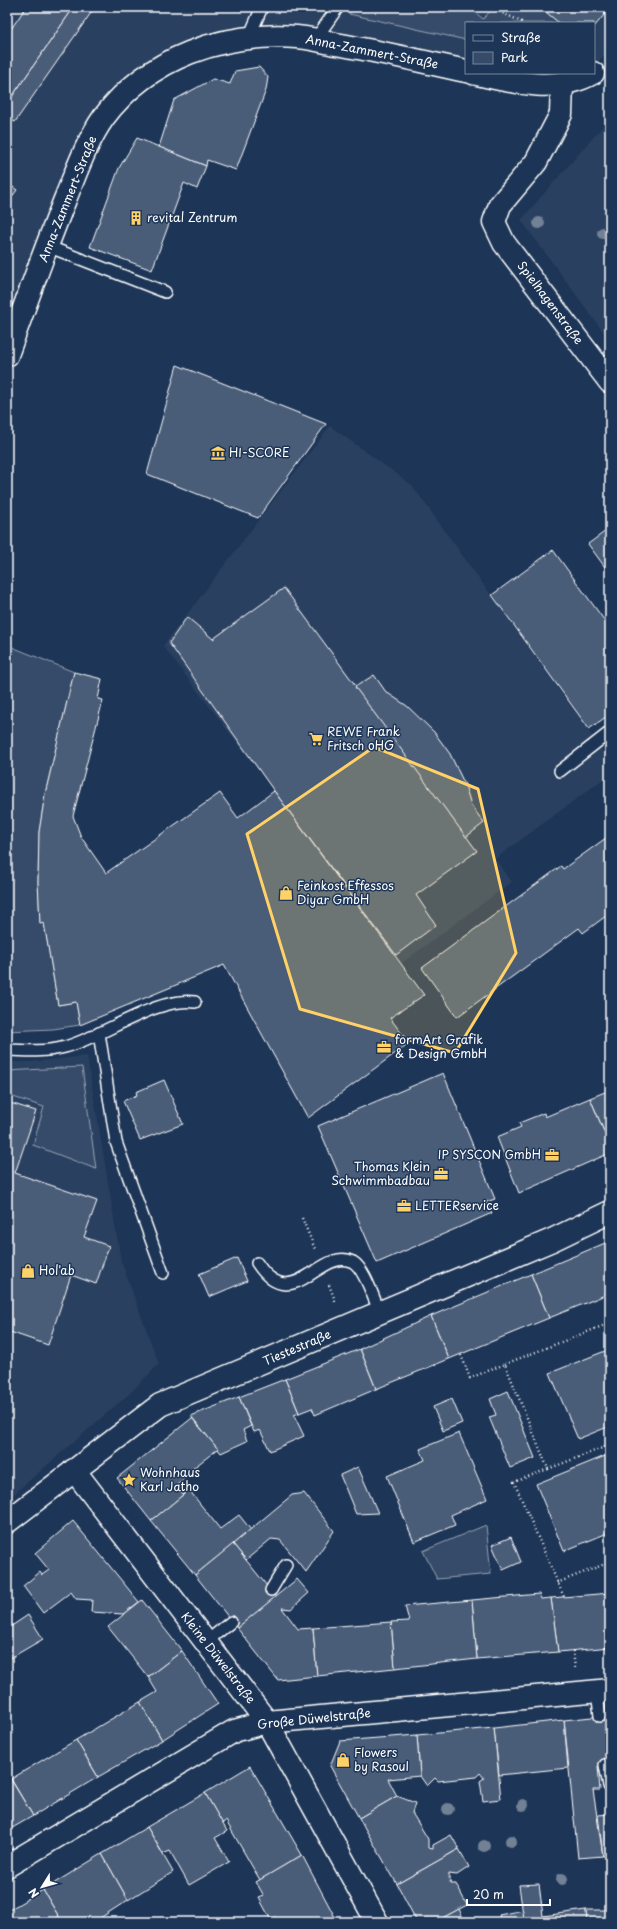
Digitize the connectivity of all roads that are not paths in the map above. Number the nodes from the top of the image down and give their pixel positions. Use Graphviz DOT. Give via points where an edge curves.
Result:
graph roads {
  1 [pos="262,7"];
  2 [pos="338,7"];
  3 [pos="249,37"];
  4 [pos="315,40"];
  5 [pos="610,64"];
  6 [pos="465,71"];
  7 [pos="595,72"];
  8 [pos="478,74"];
  9 [pos="592,74"];
  10 [pos="562,84"];
  11 [pos="47,246"];
  12 [pos="165,292"];
  13 [pos="7,355"];
  14 [pos="610,382"];
  15 [pos="610,732"];
  16 [pos="560,771"];
  17 [pos="196,1002"];
  18 [pos="99,1033"];
  19 [pos="7,1050"];
  20 [pos="610,1212"];
  21 [pos="257,1263"];
  22 [pos="163,1273"];
  23 [pos="380,1313"];
  24 [pos="74,1470"];
  25 [pos="7,1522"];
  26 [pos="286,1565"];
  27 [pos="271,1590"];
  28 [pos="232,1622"];
  29 [pos="206,1642"];
  30 [pos="604,1691"];
  31 [pos="600,1716"];
  32 [pos="268,1722"];
  33 [pos="605,1765"];
  34 [pos="609,1786"];
  35 [pos="7,1866"];
  36 [pos="377,1922"];
  1 -- 3 [label="lane"];
  2 -- 4 [label="lane"];
  3 -- 4 [label="street, Anna-Zammert-Straße" via="297,37"];
  3 -- 11 [label="street, Anna-Zammert-Straße" via="203,47 172,60 148,74 123,95 90,139"];
  4 -- 6 [label="street, Anna-Zammert-Straße"];
  5 -- 7 [label="street"];
  8 -- 10 [label="street" via="527,84"];
  9 -- 10 [label="street" via="581,80"];
  10 -- 14 [label="street, Spielhagenstraße" via="561,114 536,162 500,205 494,222 504,243"];
  11 -- 12 [label="lane"];
  11 -- 13 [label="street, Anna-Zammert-Straße"];
  15 -- 16 [label="lane"];
  17 -- 18 [label="lane" via="185,1000 160,1007"];
  18 -- 19 [label="lane" via="66,1047 30,1052"];
  18 -- 22 [label="lane" via="116,1142"];
  20 -- 23 [label="street, Tiestestraße" via="552,1240"];
  21 -- 23 [label="lane" via="272,1281 289,1284 334,1262 353,1262 365,1278"];
  23 -- 24 [label="street, Tiestestraße" via="160,1405"];
  24 -- 25 [label="street, Tiestestraße"];
  24 -- 29 [label="street, Kleine Düwelstraße"];
  26 -- 27 [label="lane"];
  28 -- 29 [label="lane"];
  29 -- 32 [label="street, Kleine Düwelstraße"];
  30 -- 31 [label="lane"];
  30 -- 32 [label="street, Große Düwelstraße"];
  32 -- 35 [label="street, Große Düwelstraße" via="234,1731"];
  32 -- 36 [label="street, Kleine Düwelstraße"];
  33 -- 34 [label="lane"];
}
